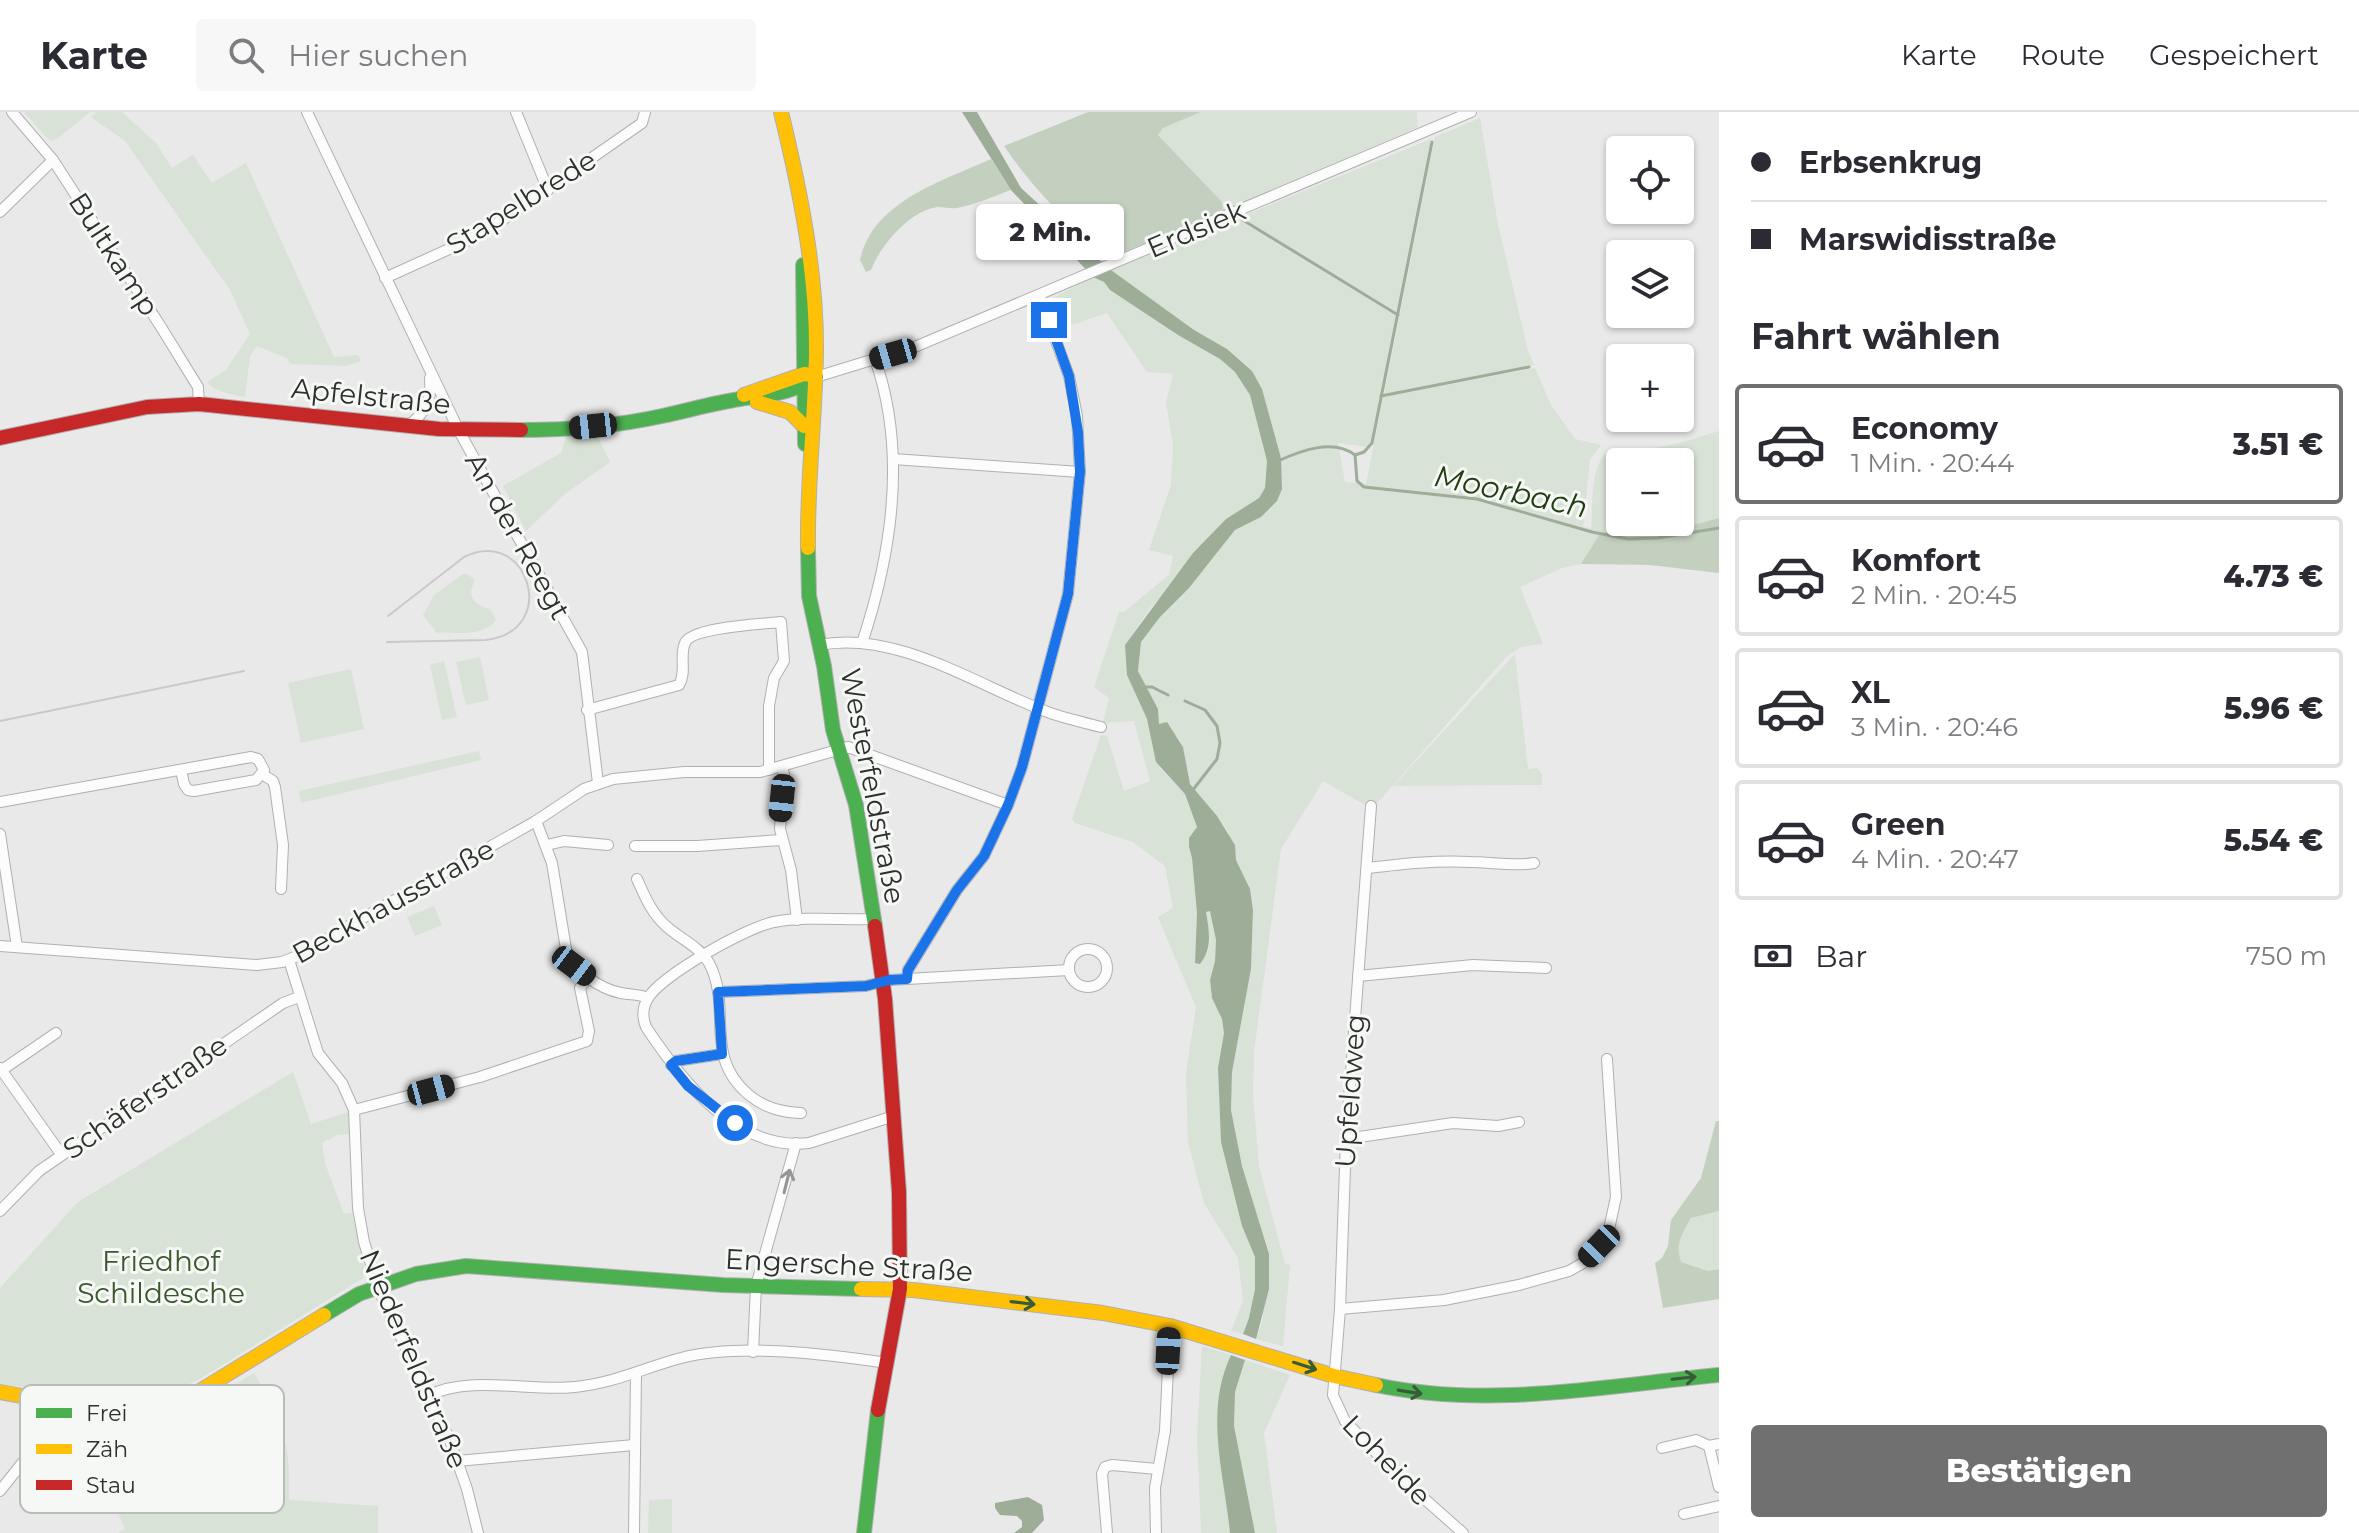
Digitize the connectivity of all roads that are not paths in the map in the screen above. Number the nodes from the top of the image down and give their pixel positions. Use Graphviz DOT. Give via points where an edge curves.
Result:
graph roads {
  1 [pos="12,112"];
  2 [pos="307,112"];
  3 [pos="516,112"];
  4 [pos="645,112"];
  5 [pos="781,112"];
  6 [pos="1471,112"];
  7 [pos="53,160"];
  8 [pos="548,190"];
  9 [pos="0,212"];
  10 [pos="385,278"];
  11 [pos="1039,295"];
  12 [pos="875,359"];
  13 [pos="428,368"];
  14 [pos="808,378"];
  15 [pos="737,399"];
  16 [pos="199,404"];
  17 [pos="408,426"];
  18 [pos="804,428"];
  19 [pos="459,431"];
  20 [pos="0,438"];
  21 [pos="893,459"];
  22 [pos="1080,472"];
  23 [pos="808,532"];
  24 [pos="862,643"];
  25 [pos="819,645"];
  26 [pos="1037,707"];
  27 [pos="587,710"];
  28 [pos="1101,727"];
  29 [pos="838,748"];
  30 [pos="782,767"];
  31 [pos="181,770"];
  32 [pos="769,770"];
  33 [pos="262,774"];
  34 [pos="598,783"];
  35 [pos="0,802"];
  36 [pos="1008,805"];
  37 [pos="1371,806"];
  38 [pos="536,821"];
  39 [pos="0,834"];
  40 [pos="781,840"];
  41 [pos="547,845"];
  42 [pos="608,845"];
  43 [pos="635,846"];
  44 [pos="1534,863"];
  45 [pos="1368,868"];
  46 [pos="637,879"];
  47 [pos="281,889"];
  48 [pos="873,919"];
  49 [pos="797,920"];
  50 [pos="0,946"];
  51 [pos="17,947"];
  52 [pos="704,956"];
  53 [pos="289,960"];
  54 [pos="1546,968"];
  55 [pos="1069,970"];
  56 [pos="1358,976"];
  57 [pos="588,977"];
  58 [pos="907,979"];
  59 [pos="883,983"];
  60 [pos="718,992"];
  61 [pos="299,997"];
  62 [pos="648,998"];
  63 [pos="56,1033"];
  64 [pos="722,1054"];
  65 [pos="1607,1059"];
  66 [pos="671,1065"];
  67 [pos="1,1069"];
  68 [pos="354,1110"];
  69 [pos="801,1113"];
  70 [pos="894,1116"];
  71 [pos="1519,1122"];
  72 [pos="1346,1139"];
  73 [pos="796,1143"];
  74 [pos="61,1154"];
  75 [pos="0,1211"];
  76 [pos="756,1286"];
  77 [pos="378,1287"];
  78 [pos="900,1289"];
  79 [pos="1340,1309"];
  80 [pos="1170,1326"];
  81 [pos="753,1352"];
  82 [pos="887,1363"];
  83 [pos="636,1374"];
  84 [pos="1719,1375"];
  85 [pos="1334,1376"];
  86 [pos="210,1385"];
  87 [pos="0,1392"];
  88 [pos="20,1395"];
  89 [pos="430,1395"];
  90 [pos="634,1445"];
  91 [pos="1714,1445"];
  92 [pos="1662,1448"];
  93 [pos="457,1461"];
  94 [pos="20,1466"];
  95 [pos="1157,1469"];
  96 [pos="1719,1487"];
  97 [pos="0,1491"];
  98 [pos="1719,1506"];
  99 [pos="1684,1514"];
  100 [pos="478,1533"];
  101 [pos="634,1533"];
  102 [pos="864,1533"];
  103 [pos="1107,1533"];
  104 [pos="1156,1533"];
  105 [pos="1463,1533"];
  1 -- 7 [label="street, Bultkamp"];
  2 -- 10 [label="street, An der Reegt"];
  3 -- 8 [label="street"];
  4 -- 8 [label="street, Stapelbrede" via="642,123"];
  5 -- 14 [label="main road, Westerfeldstraße" via="813,285"];
  6 -- 11 [label="street, Erdsiek"];
  7 -- 9 [label="street"];
  7 -- 16 [label="street, Bultkamp" via="198,387"];
  8 -- 10 [label="street, Stapelbrede" via="469,240"];
  10 -- 13 [label="street, An der Reegt"];
  11 -- 12 [label="street, Erdsiek"];
  11 -- 22 [label="street" via="1072,389"];
  12 -- 14 [label="street"];
  12 -- 21 [label="street, Westerfeldstraße"];
  13 -- 17 [label="street, An der Reegt" via="430,402"];
  13 -- 19 [label="street, An der Reegt"];
  14 -- 15 [label="main road, Apfelstraße" via="766,397"];
  14 -- 18 [label="main road, Westerfeldstraße"];
  14 -- 23 [label="main road, Westerfeldstraße"];
  15 -- 18 [label="main road" via="788,409"];
  15 -- 19 [label="main road, Apfelstraße" via="622,423"];
  16 -- 17 [label="main road, Apfelstraße"];
  16 -- 20 [label="main road, Apfelstraße" via="147,407"];
  17 -- 19 [label="main road, Apfelstraße"];
  18 -- 23 [label="main road, Westerfeldstraße"];
  19 -- 27 [label="street, An der Reegt" via="582,652"];
  21 -- 22 [label="street"];
  21 -- 24 [label="street, Westerfeldstraße" via="889,530"];
  22 -- 26 [label="street" via="1068,594"];
  23 -- 25 [label="main road, Westerfeldstraße" via="809,596"];
  24 -- 25 [label="street"];
  24 -- 26 [label="street" via="934,662"];
  25 -- 29 [label="main road, Westerfeldstraße"];
  26 -- 28 [label="street"];
  26 -- 36 [label="street"];
  27 -- 32 [label="street" via="679,685 684,644 690,637 781,622 784,661 774,678 769,706"];
  27 -- 34 [label="street, An der Reegt"];
  29 -- 30 [label="street, Beckhausstraße"];
  29 -- 36 [label="street" via="855,748"];
  29 -- 48 [label="main road, Westerfeldstraße" via="861,827"];
  30 -- 32 [label="street, Beckhausstraße"];
  30 -- 40 [label="street"];
  31 -- 33 [label="street" via="251,757 263,765"];
  31 -- 33 [label="street" via="184,784 194,791 256,780"];
  31 -- 35 [label="street"];
  32 -- 34 [label="street, Beckhausstraße" via="663,773"];
  33 -- 47 [label="street" via="273,781 278,800"];
  34 -- 38 [label="street, Beckhausstraße"];
  36 -- 58 [label="street" via="984,856 957,890"];
  37 -- 45 [label="street, Upfeldweg"];
  38 -- 41 [label="street"];
  38 -- 53 [label="street, Beckhausstraße"];
  39 -- 51 [label="street"];
  40 -- 43 [label="street"];
  40 -- 49 [label="street" via="790,862"];
  41 -- 42 [label="street"];
  41 -- 57 [label="street" via="568,955"];
  44 -- 45 [label="street" via="1420,862"];
  45 -- 56 [label="street, Upfeldweg"];
  46 -- 52 [label="street" via="664,925"];
  48 -- 49 [label="street"];
  48 -- 59 [label="main road, Westerfeldstraße"];
  49 -- 52 [label="street" via="758,927"];
  50 -- 51 [label="street, Beckhausstraße"];
  51 -- 53 [label="street, Beckhausstraße" via="257,965"];
  52 -- 60 [label="street"];
  52 -- 62 [label="street"];
  53 -- 61 [label="street, Niederfeldstraße"];
  54 -- 56 [label="street" via="1473,965"];
  55 -- 58 [label="street"];
  56 -- 72 [label="street, Upfeldweg"];
  57 -- 62 [label="street" via="617,992"];
  57 -- 68 [label="street" via="580,988 587,1041 480,1077"];
  58 -- 59 [label="street"];
  59 -- 60 [label="street"];
  59 -- 70 [label="main road, Westerfeldstraße"];
  60 -- 64 [label="street"];
  61 -- 68 [label="street, Niederfeldstraße" via="318,1053 342,1083"];
  61 -- 74 [label="street, Schäferstraße"];
  62 -- 66 [label="street" via="643,1010 646,1027"];
  63 -- 67 [label="street"];
  64 -- 66 [label="street"];
  64 -- 69 [label="street" via="726,1069 755,1100 774,1110"];
  65 -- 79 [label="street" via="1616,1197 1609,1229 1583,1263 1519,1285 1444,1300"];
  66 -- 73 [label="street" via="688,1086 735,1123"];
  67 -- 74 [label="street"];
  68 -- 77 [label="street, Niederfeldstraße" via="358,1208"];
  70 -- 73 [label="street"];
  70 -- 78 [label="main road, Westerfeldstraße"];
  71 -- 72 [label="street" via="1453,1123"];
  72 -- 79 [label="street, Upfeldweg"];
  76 -- 73 [label="street, one-way"];
  74 -- 75 [label="street, Schäferstraße"];
  76 -- 77 [label="main road, Engersche Straße" via="466,1266"];
  76 -- 78 [label="main road, Engersche Straße"];
  76 -- 81 [label="street"];
  77 -- 86 [label="main road, Engersche Straße"];
  77 -- 89 [label="street, Niederfeldstraße"];
  78 -- 80 [label="main road, Engersche Straße, one-way"];
  78 -- 82 [label="main road, Westerfeldstraße"];
  79 -- 85 [label="street, Upfeldweg"];
  80 -- 85 [label="main road, Engersche Straße, one-way"];
  80 -- 95 [label="street" via="1165,1431"];
  81 -- 82 [label="street"];
  81 -- 83 [label="street" via="681,1358"];
  82 -- 102 [label="main road, Westerfeldstraße"];
  83 -- 89 [label="street" via="571,1388 443,1388"];
  83 -- 90 [label="street"];
  85 -- 84 [label="main road, Engersche Straße, one-way" via="1410,1392 1468,1397"];
  85 -- 105 [label="street, Loheide" via="1333,1395 1345,1421"];
  87 -- 88 [label="main road, Engersche Straße"];
  89 -- 93 [label="street, Niederfeldstraße"];
  90 -- 93 [label="street"];
  90 -- 101 [label="street"];
  91 -- 92 [label="street" via="1696,1440"];
  91 -- 96 [label="street"];
  93 -- 100 [label="street, Niederfeldstraße"];
  94 -- 97 [label="street"];
  95 -- 103 [label="street" via="1105,1467"];
  95 -- 104 [label="street"];
  98 -- 99 [label="street"];
}
